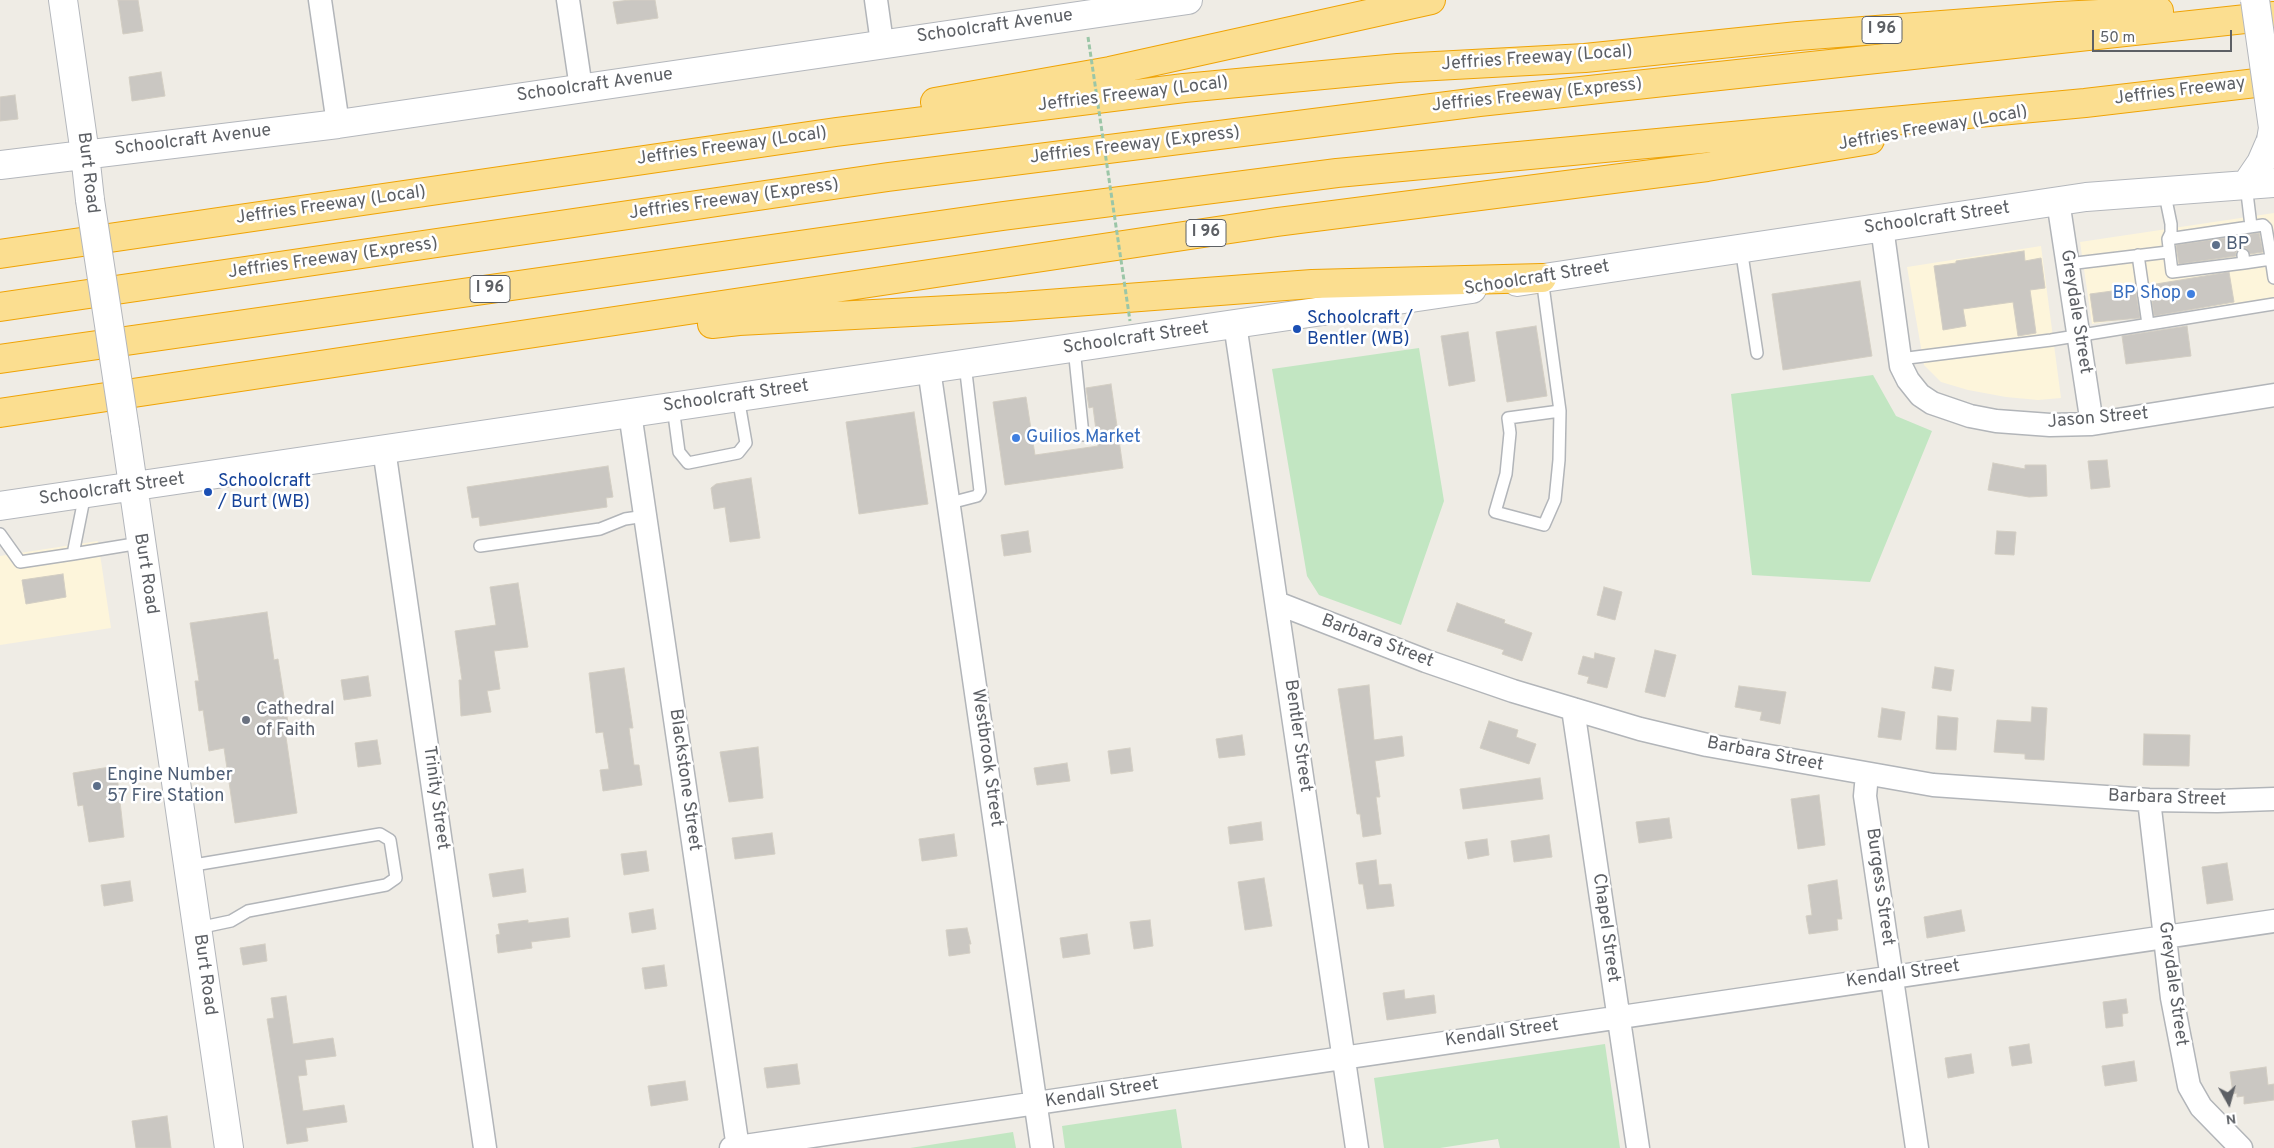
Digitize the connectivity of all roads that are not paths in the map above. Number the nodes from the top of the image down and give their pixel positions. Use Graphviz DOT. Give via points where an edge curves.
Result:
graph roads {
  1 [pos="63,0"];
  2 [pos="320,0"];
  3 [pos="568,0"];
  4 [pos="876,0"];
  5 [pos="1188,0"];
  6 [pos="1431,0"];
  7 [pos="2255,0"];
  8 [pos="2274,5"];
  9 [pos="2274,16"];
  10 [pos="882,43"];
  11 [pos="2274,81"];
  12 [pos="581,88"];
  13 [pos="2085,103"];
  14 [pos="338,124"];
  15 [pos="85,154"];
  16 [pos="685,154"];
  17 [pos="0,165"];
  18 [pos="2274,183"];
  19 [pos="2246,185"];
  20 [pos="2164,190"];
  21 [pos="2058,201"];
  22 [pos="1882,227"];
  23 [pos="2244,229"];
  24 [pos="2168,239"];
  25 [pos="1741,248"];
  26 [pos="2168,252"];
  27 [pos="2272,253"];
  28 [pos="0,254"];
  29 [pos="2138,255"];
  30 [pos="2068,264"];
  31 [pos="1542,278"];
  32 [pos="2274,278"];
  33 [pos="2274,304"];
  34 [pos="0,307"];
  35 [pos="1235,324"];
  36 [pos="2148,324"];
  37 [pos="2079,336"];
  38 [pos="1074,348"];
  39 [pos="1757,353"];
  40 [pos="0,359"];
  41 [pos="1900,359"];
  42 [pos="326,364"];
  43 [pos="964,364"];
  44 [pos="929,369"];
  45 [pos="2274,395"];
  46 [pos="738,397"];
  47 [pos="673,407"];
  48 [pos="1560,411"];
  49 [pos="0,412"];
  50 [pos="630,413"];
  51 [pos="2092,424"];
  52 [pos="1083,435"];
  53 [pos="384,449"];
  54 [pos="131,487"];
  55 [pos="85,494"];
  56 [pos="950,503"];
  57 [pos="0,506"];
  58 [pos="645,516"];
  59 [pos="0,534"];
  60 [pos="140,543"];
  61 [pos="480,546"];
  62 [pos="73,554"];
  63 [pos="1277,604"];
  64 [pos="1573,709"];
  65 [pos="1867,774"];
  66 [pos="2274,799"];
  67 [pos="2149,800"];
  68 [pos="188,866"];
  69 [pos="2274,921"];
  70 [pos="198,928"];
  71 [pos="2166,937"];
  72 [pos="1892,976"];
  73 [pos="1618,1017"];
  74 [pos="1344,1057"];
  75 [pos="1036,1103"];
  76 [pos="228,1148"];
  77 [pos="485,1148"];
  78 [pos="735,1148"];
  79 [pos="1042,1148"];
  80 [pos="1357,1148"];
  81 [pos="1638,1148"];
  82 [pos="1917,1148"];
  83 [pos="2241,1148"];
  1 -- 15 [label="main road, Burt Road"];
  2 -- 14 [label="street"];
  3 -- 12 [label="street"];
  4 -- 10 [label="street"];
  5 -- 10 [label="main road, Schoolcraft Avenue"];
  6 -- 16 [label="highway" via="1110,70 812,124"];
  7 -- 19 [label="main road, bridge" via="2272,128 2271,140 2261,163"];
  8 -- 16 [label="highway, Jeffries Freeway (Local) / I 96" via="2059,16 1798,36 1585,58 1291,77 836,132"];
  9 -- 34 [label="highway, Jeffries Freeway (Express) / I 96" via="1430,108 888,178"];
  10 -- 12 [label="main road, Schoolcraft Avenue"];
  11 -- 13 [label="highway, Jeffries Freeway / I 96"];
  12 -- 14 [label="main road, Schoolcraft Avenue"];
  13 -- 40 [label="highway, I 96" via="1337,173 1003,216"];
  13 -- 42 [label="highway, Jeffries Freeway (Local) / I 96" via="1707,167 1276,222"];
  14 -- 15 [label="main road, Schoolcraft Avenue"];
  15 -- 17 [label="main road, Schoolcraft Avenue"];
  15 -- 54 [label="main road, Burt Road, bridge"];
  16 -- 28 [label="highway, Jeffries Freeway (Local) / I 96"];
  18 -- 19 [label="main road, Schoolcraft Street"];
  19 -- 20 [label="main road, Schoolcraft Street"];
  19 -- 23 [label="lane"];
  20 -- 21 [label="main road, Schoolcraft Street"];
  20 -- 24 [label="lane" via="2171,224"];
  21 -- 22 [label="main road, Schoolcraft Street"];
  21 -- 30 [label="street, Greydale Street"];
  22 -- 25 [label="main road, Schoolcraft Street"];
  22 -- 41 [label="street, Jason Street"];
  23 -- 24 [label="lane"];
  23 -- 27 [label="lane" via="2263,225"];
  24 -- 26 [label="lane"];
  25 -- 31 [label="main road, Schoolcraft Street"];
  25 -- 39 [label="lane"];
  26 -- 27 [label="lane" via="2172,272"];
  26 -- 29 [label="lane"];
  27 -- 32 [label="lane"];
  29 -- 30 [label="lane"];
  29 -- 36 [label="lane"];
  30 -- 37 [label="street, Greydale Street"];
  31 -- 35 [label="main road, Schoolcraft Street"];
  31 -- 42 [label="highway" via="1312,284 1008,307 739,321 410,365"];
  31 -- 48 [label="lane"];
  33 -- 36 [label="lane"];
  35 -- 38 [label="main road, Schoolcraft Street"];
  35 -- 63 [label="street, Bentler Street"];
  36 -- 37 [label="lane"];
  37 -- 41 [label="lane"];
  37 -- 51 [label="street, Greydale Street"];
  38 -- 43 [label="main road, Schoolcraft Street"];
  38 -- 52 [label="lane"];
  41 -- 51 [label="street, Jason Street" via="1908,380 1920,395 1942,407 1970,416 2023,424"];
  42 -- 49 [label="highway, Jeffries Freeway (Local) / I 96"];
  43 -- 44 [label="main road, Schoolcraft Street"];
  43 -- 56 [label="lane" via="980,491 977,496"];
  44 -- 46 [label="main road, Schoolcraft Street"];
  44 -- 56 [label="street, Westbrook Street"];
  45 -- 51 [label="street, Jason Street"];
  46 -- 47 [label="main road, Schoolcraft Street"];
  46 -- 47 [label="lane" via="746,443 738,453 688,463 679,452"];
  47 -- 50 [label="main road, Schoolcraft Street"];
  48 -- 48 [label="lane" via="1555,500 1544,525 1495,512 1506,474 1510,433 1508,418"];
  50 -- 53 [label="main road, Schoolcraft Street"];
  50 -- 58 [label="street, Blackstone Street"];
  53 -- 54 [label="main road, Schoolcraft Street"];
  53 -- 77 [label="street, Trinity Street"];
  54 -- 55 [label="main road, Schoolcraft Street"];
  54 -- 60 [label="main road, Burt Road"];
  55 -- 57 [label="main road, Schoolcraft Street"];
  55 -- 62 [label="lane"];
  56 -- 75 [label="street, Westbrook Street"];
  58 -- 61 [label="lane" via="600,529"];
  58 -- 78 [label="street, Blackstone Street"];
  59 -- 62 [label="lane" via="20,562"];
  60 -- 62 [label="lane"];
  60 -- 68 [label="main road, Burt Road"];
  63 -- 64 [label="street, Barbara Street" via="1434,664"];
  63 -- 74 [label="street, Bentler Street"];
  64 -- 65 [label="street, Barbara Street" via="1707,745"];
  64 -- 73 [label="street, Chapel Street"];
  65 -- 67 [label="street, Barbara Street" via="1933,785"];
  65 -- 72 [label="street, Burgess Street" via="1865,796"];
  66 -- 67 [label="street, Barbara Street" via="2217,802"];
  67 -- 71 [label="street, Greydale Street"];
  68 -- 70 [label="main road, Burt Road"];
  68 -- 70 [label="lane" via="380,834 390,840 396,878 386,885 248,911 231,921"];
  69 -- 71 [label="street, Kendall Street"];
  70 -- 76 [label="main road, Burt Road"];
  71 -- 72 [label="street, Kendall Street"];
  71 -- 83 [label="street, Greydale Street" via="2172,998 2189,1086 2201,1107"];
  72 -- 73 [label="street, Kendall Street"];
  72 -- 82 [label="street, Burgess Street"];
  73 -- 74 [label="street, Kendall Street"];
  73 -- 81 [label="street, Chapel Street"];
  74 -- 75 [label="street, Kendall Street"];
  74 -- 80 [label="street, Bentler Street"];
  75 -- 78 [label="street, Kendall Street"];
  75 -- 79 [label="street, Westbrook Street"];
}
